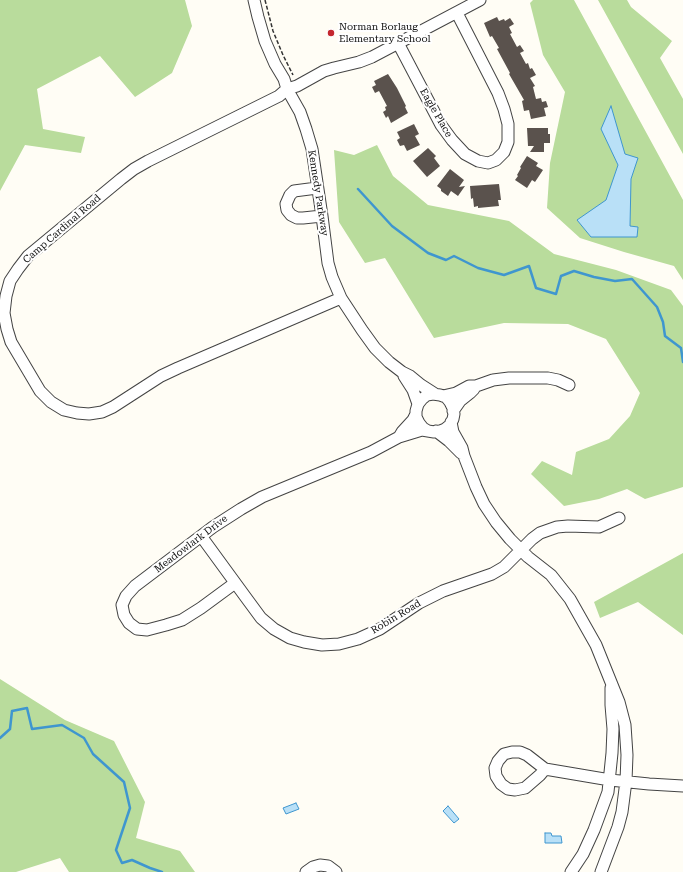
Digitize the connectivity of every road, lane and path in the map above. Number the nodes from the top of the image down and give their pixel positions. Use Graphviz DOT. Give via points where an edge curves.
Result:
graph roads {
  1 [pos="254,0"];
  2 [pos="266,0"];
  3 [pos="480,0"];
  4 [pos="468,3"];
  5 [pos="457,12"];
  6 [pos="398,43"];
  7 [pos="292,87"];
  8 [pos="317,188"];
  9 [pos="322,216"];
  10 [pos="341,298"];
  11 [pos="402,372"];
  12 [pos="569,385"];
  13 [pos="476,386"];
  14 [pos="439,395"];
  15 [pos="417,409"];
  16 [pos="452,416"];
  17 [pos="432,431"];
  18 [pos="399,437"];
  19 [pos="464,456"];
  20 [pos="619,518"];
  21 [pos="201,536"];
  22 [pos="521,550"];
  23 [pos="235,583"];
  24 [pos="611,683"];
  25 [pos="545,769"];
  26 [pos="610,780"];
  27 [pos="626,781"];
  28 [pos="683,786"];
  29 [pos="306,872"];
  30 [pos="336,872"];
  31 [pos="571,872"];
  32 [pos="601,872"];
  1 -- 7 [label="street, Kennedy Parkway" via="265,41 275,64"];
  2 -- 7 [label="path" via="273,31 293,74"];
  3 -- 4 [label="street, Camp Cardinal Road"];
  4 -- 5 [label="street, Camp Cardinal Road"];
  5 -- 6 [label="street, Camp Cardinal Road"];
  5 -- 6 [label="street, Eagle Place" via="504,108 508,124 508,142 504,152 496,160 488,163 478,161 465,154 452,140 441,125"];
  6 -- 7 [label="street, Camp Cardinal Road" via="372,57 324,71"];
  7 -- 8 [label="street, Kennedy Parkway" via="312,149"];
  7 -- 10 [label="street, Camp Cardinal Road" via="134,170 28,256 10,281 4,313 7,329 11,342 40,391 64,410 89,414 113,407 178,368"];
  8 -- 9 [label="street, Kennedy Parkway"];
  8 -- 9 [label="street" via="294,191 286,204 287,210 297,218"];
  9 -- 10 [label="street, Kennedy Parkway" via="328,263"];
  10 -- 11 [label="street, Kennedy Parkway" via="375,348"];
  11 -- 14 [label="street, Kennedy Parkway"];
  11 -- 15 [label="street, Kennedy Parkway" via="413,390"];
  12 -- 13 [label="street" via="548,378 509,378"];
  13 -- 14 [label="street" via="469,386 456,393"];
  13 -- 16 [label="street" via="460,401"];
  14 -- 15 [label="street" via="427,395"];
  14 -- 16 [label="street" via="450,402"];
  15 -- 17 [label="street" via="419,423 423,428"];
  15 -- 18 [label="street, Meadowlark Drive" via="413,420"];
  16 -- 17 [label="street" via="450,425"];
  16 -- 19 [label="street" via="454,432"];
  17 -- 18 [label="street, Meadowlark Drive" via="422,430"];
  17 -- 19 [label="street" via="449,441"];
  18 -- 21 [label="street, Meadowlark Drive" via="370,452 262,497"];
  19 -- 22 [label="street" via="484,504"];
  20 -- 22 [label="street, Robin Road" via="599,527 557,527 540,533"];
  21 -- 23 [label="street, Robin Road"];
  21 -- 23 [label="street, Meadowlark Drive" via="135,586 126,596 122,605 129,623 137,629 147,630 182,620"];
  22 -- 23 [label="street, Robin Road" via="504,567 492,574 443,591 380,629 339,644 304,642 274,629 261,618"];
  22 -- 24 [label="street" via="551,575 570,599 596,645"];
  24 -- 26 [label="street" via="613,728"];
  24 -- 27 [label="street" via="625,725"];
  25 -- 26 [label="street"];
  26 -- 27 [label="street"];
  26 -- 31 [label="street" via="594,830"];
  27 -- 28 [label="street"];
  27 -- 32 [label="street" via="618,827"];
  29 -- 30 [label="street" via="320,865 328,866"];
}
